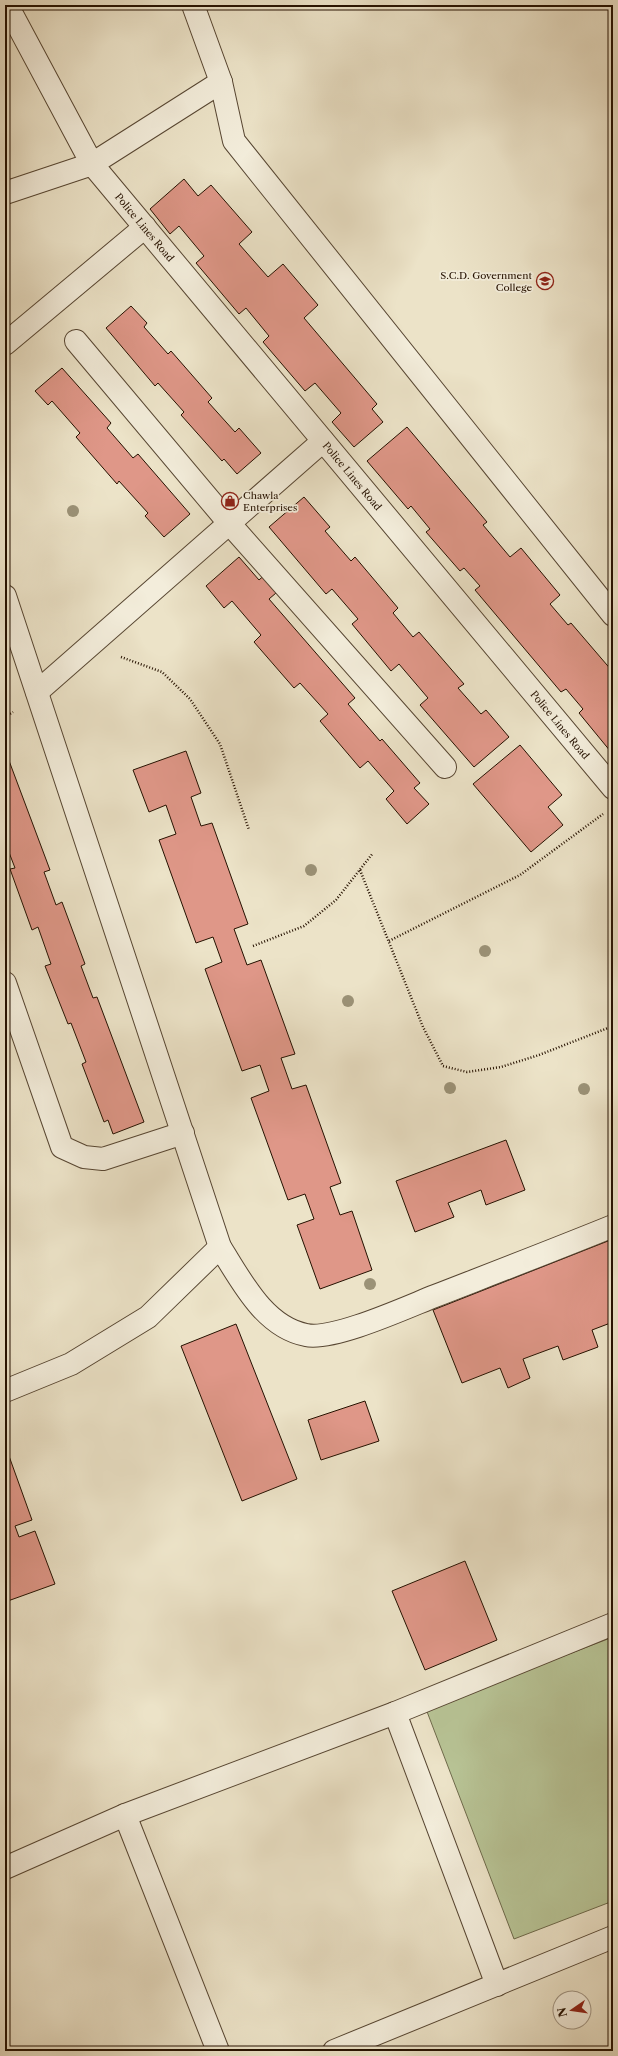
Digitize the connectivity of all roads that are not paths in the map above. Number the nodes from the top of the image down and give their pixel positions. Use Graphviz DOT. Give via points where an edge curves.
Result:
graph roads {
  1 [pos="7,5"];
  2 [pos="193,5"];
  3 [pos="221,82"];
  4 [pos="92,164"];
  5 [pos="5,193"];
  6 [pos="145,227"];
  7 [pos="76,341"];
  8 [pos="5,344"];
  9 [pos="323,440"];
  10 [pos="228,524"];
  11 [pos="5,596"];
  12 [pos="613,615"];
  13 [pos="37,692"];
  14 [pos="445,767"];
  15 [pos="613,788"];
  16 [pos="5,983"];
  17 [pos="183,1133"];
  18 [pos="613,1226"];
  19 [pos="220,1247"];
  20 [pos="5,1391"];
  21 [pos="613,1624"];
  22 [pos="395,1713"];
  23 [pos="125,1815"];
  24 [pos="5,1868"];
  25 [pos="613,1937"];
  26 [pos="497,1984"];
  27 [pos="218,2051"];
  28 [pos="334,2051"];
  1 -- 4 [label="street, Police Lines Road"];
  2 -- 3 [label="street"];
  3 -- 4 [label="street"];
  3 -- 12 [label="street" via="234,141"];
  4 -- 5 [label="street"];
  4 -- 6 [label="street, Police Lines Road"];
  6 -- 8 [label="street"];
  6 -- 9 [label="street, Police Lines Road"];
  7 -- 10 [label="street"];
  9 -- 10 [label="street"];
  9 -- 15 [label="street, Police Lines Road"];
  10 -- 13 [label="street"];
  10 -- 14 [label="street"];
  11 -- 13 [label="street"];
  13 -- 17 [label="street"];
  16 -- 17 [label="street" via="62,1147 84,1157 103,1159"];
  17 -- 19 [label="street"];
  18 -- 19 [label="street" via="378,1318 334,1333 306,1336 274,1322 243,1283"];
  19 -- 20 [label="street" via="148,1317 71,1364"];
  21 -- 22 [label="street"];
  22 -- 23 [label="street"];
  22 -- 26 [label="street"];
  23 -- 24 [label="street"];
  23 -- 27 [label="street"];
  25 -- 26 [label="street"];
  26 -- 28 [label="street"];
}
